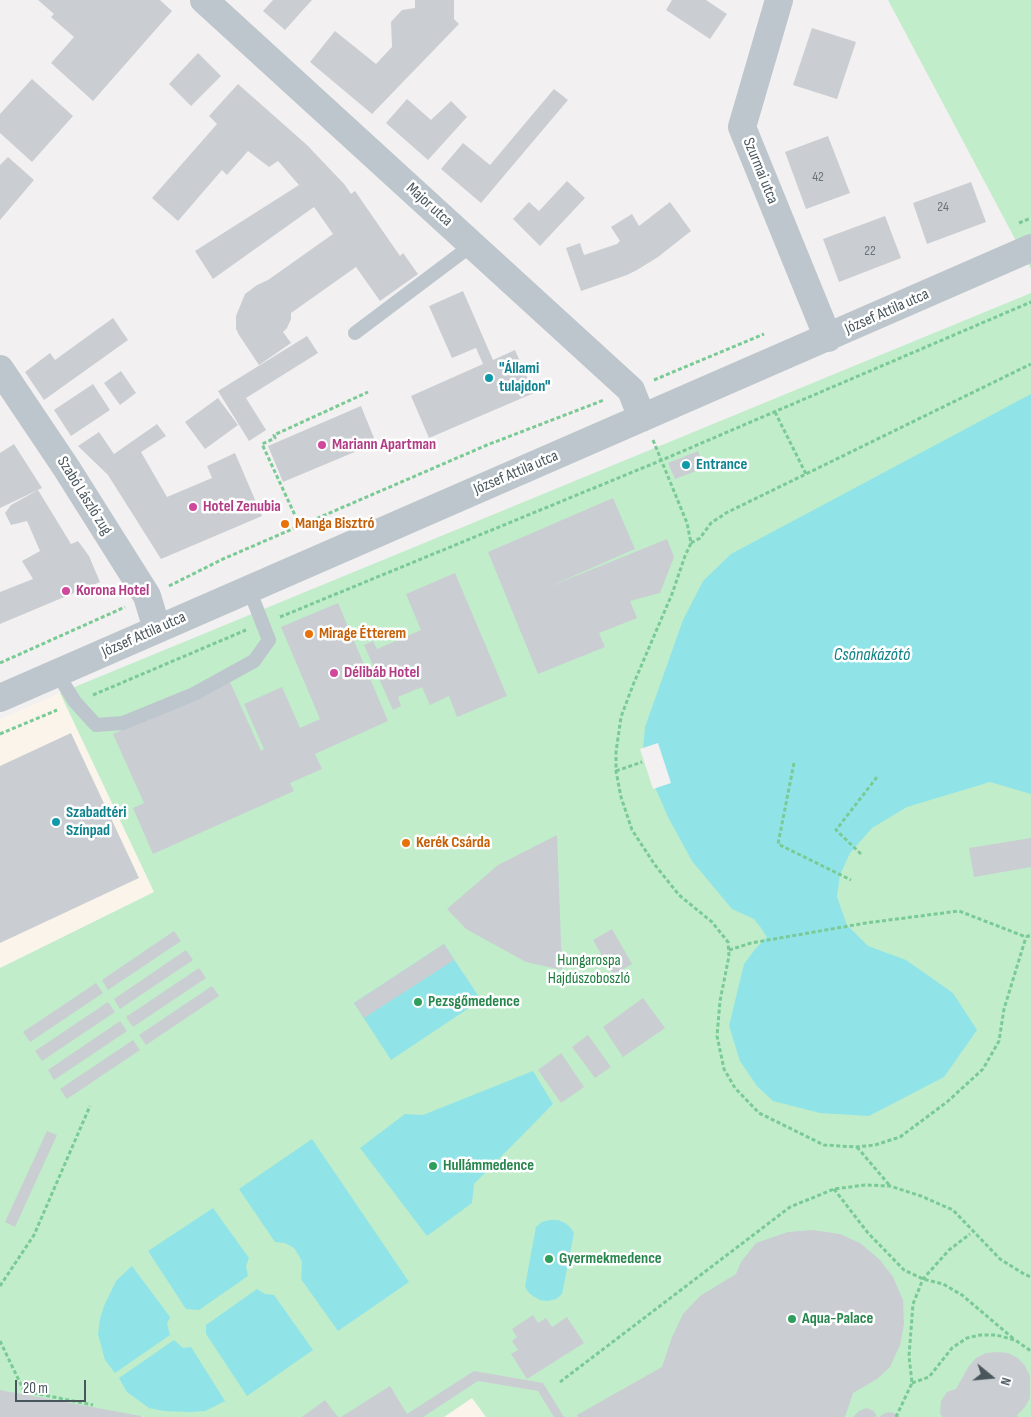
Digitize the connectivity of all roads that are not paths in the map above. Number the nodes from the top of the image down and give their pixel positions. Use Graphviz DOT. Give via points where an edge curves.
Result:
graph roads {
  1 [pos="204,0"];
  2 [pos="779,0"];
  3 [pos="472,245"];
  4 [pos="1031,248"];
  5 [pos="355,333"];
  6 [pos="828,338"];
  7 [pos="0,369"];
  8 [pos="642,418"];
  9 [pos="249,589"];
  10 [pos="158,629"];
  11 [pos="57,673"];
  12 [pos="0,698"];
  1 -- 3 [label="street, Major utca"];
  2 -- 6 [label="street, Szurmai utca" via="742,127"];
  3 -- 5 [label="lane"];
  3 -- 8 [label="street, Major utca" via="632,390"];
  4 -- 6 [label="street, József Attila utca"];
  6 -- 8 [label="street, József Attila utca"];
  7 -- 10 [label="street, Szabó László zug" via="147,596"];
  8 -- 9 [label="street, József Attila utca"];
  9 -- 10 [label="street, József Attila utca"];
  9 -- 11 [label="lane" via="269,640 254,661 194,694 123,723 96,725 75,702"];
  10 -- 11 [label="street, József Attila utca"];
  11 -- 12 [label="street, József Attila utca"];
}
